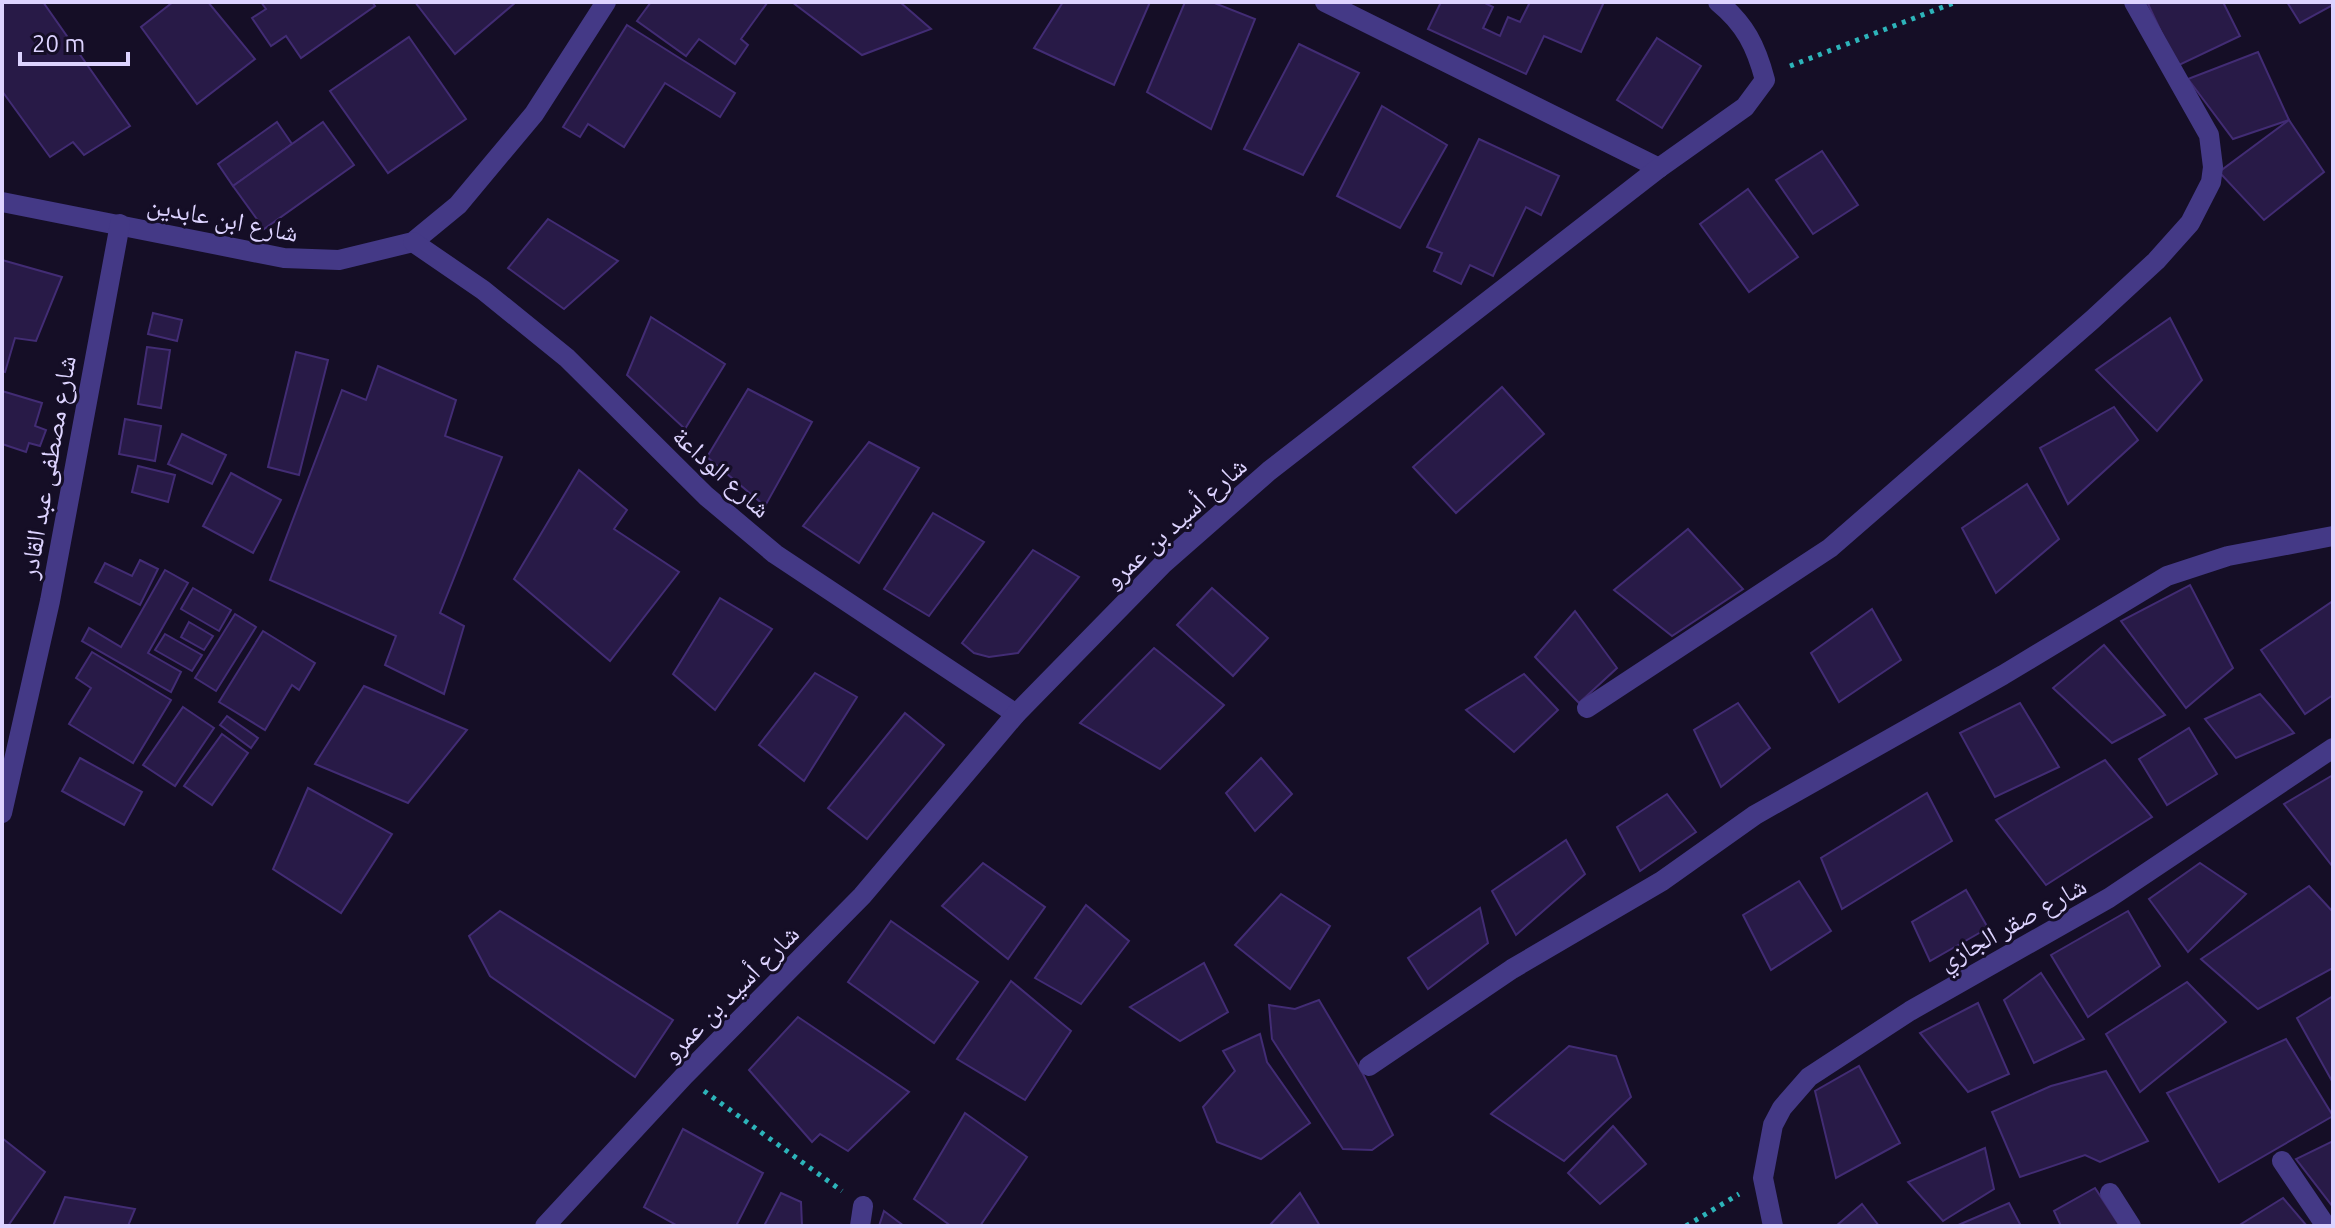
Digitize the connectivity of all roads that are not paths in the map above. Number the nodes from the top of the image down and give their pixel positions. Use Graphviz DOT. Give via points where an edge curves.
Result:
graph roads {
  1 [pos="606,2"];
  2 [pos="1325,2"];
  3 [pos="1718,2"];
  4 [pos="2134,2"];
  5 [pos="1659,168"];
  6 [pos="2,202"];
  7 [pos="120,224"];
  8 [pos="413,242"];
  9 [pos="2333,536"];
  10 [pos="1587,708"];
  11 [pos="1016,714"];
  12 [pos="2333,748"];
  13 [pos="2,813"];
  14 [pos="1369,1066"];
  15 [pos="2282,1161"];
  16 [pos="2110,1193"];
  17 [pos="545,1226"];
  18 [pos="1773,1226"];
  19 [pos="2131,1226"];
  20 [pos="2326,1226"];
  1 -- 8 [label="street, شارع ابن عابدين" via="534,114 458,205"];
  2 -- 5 [label="street"];
  3 -- 5 [label="street, شارع أسيد بن عمرو" via="1738,18 1756,48 1765,80 1745,107"];
  4 -- 10 [label="street" via="2209,135 2211,182 2190,223 2092,320 1830,548"];
  5 -- 11 [label="street, شارع أسيد بن عمرو" via="1217,514"];
  6 -- 7 [label="street, شارع ابن عابدين"];
  7 -- 8 [label="street, شارع ابن عابدين" via="240,252 315,260 368,255"];
  7 -- 13 [label="street, شارع مصطفى عبد القادر" via="50,601"];
  8 -- 11 [label="street, شارع الوداعة" via="567,358 706,496 775,554"];
  9 -- 14 [label="street" via="2228,556 2167,576 1755,815 1662,881 1512,969"];
  11 -- 17 [label="street, شارع أسيد بن عمرو" via="862,896"];
  12 -- 18 [label="street, شارع صقر الجازي" via="2109,898 1910,1011 1809,1077 1773,1125 1763,1178"];
  15 -- 20 [label="street"];
  16 -- 19 [label="street"];
}
